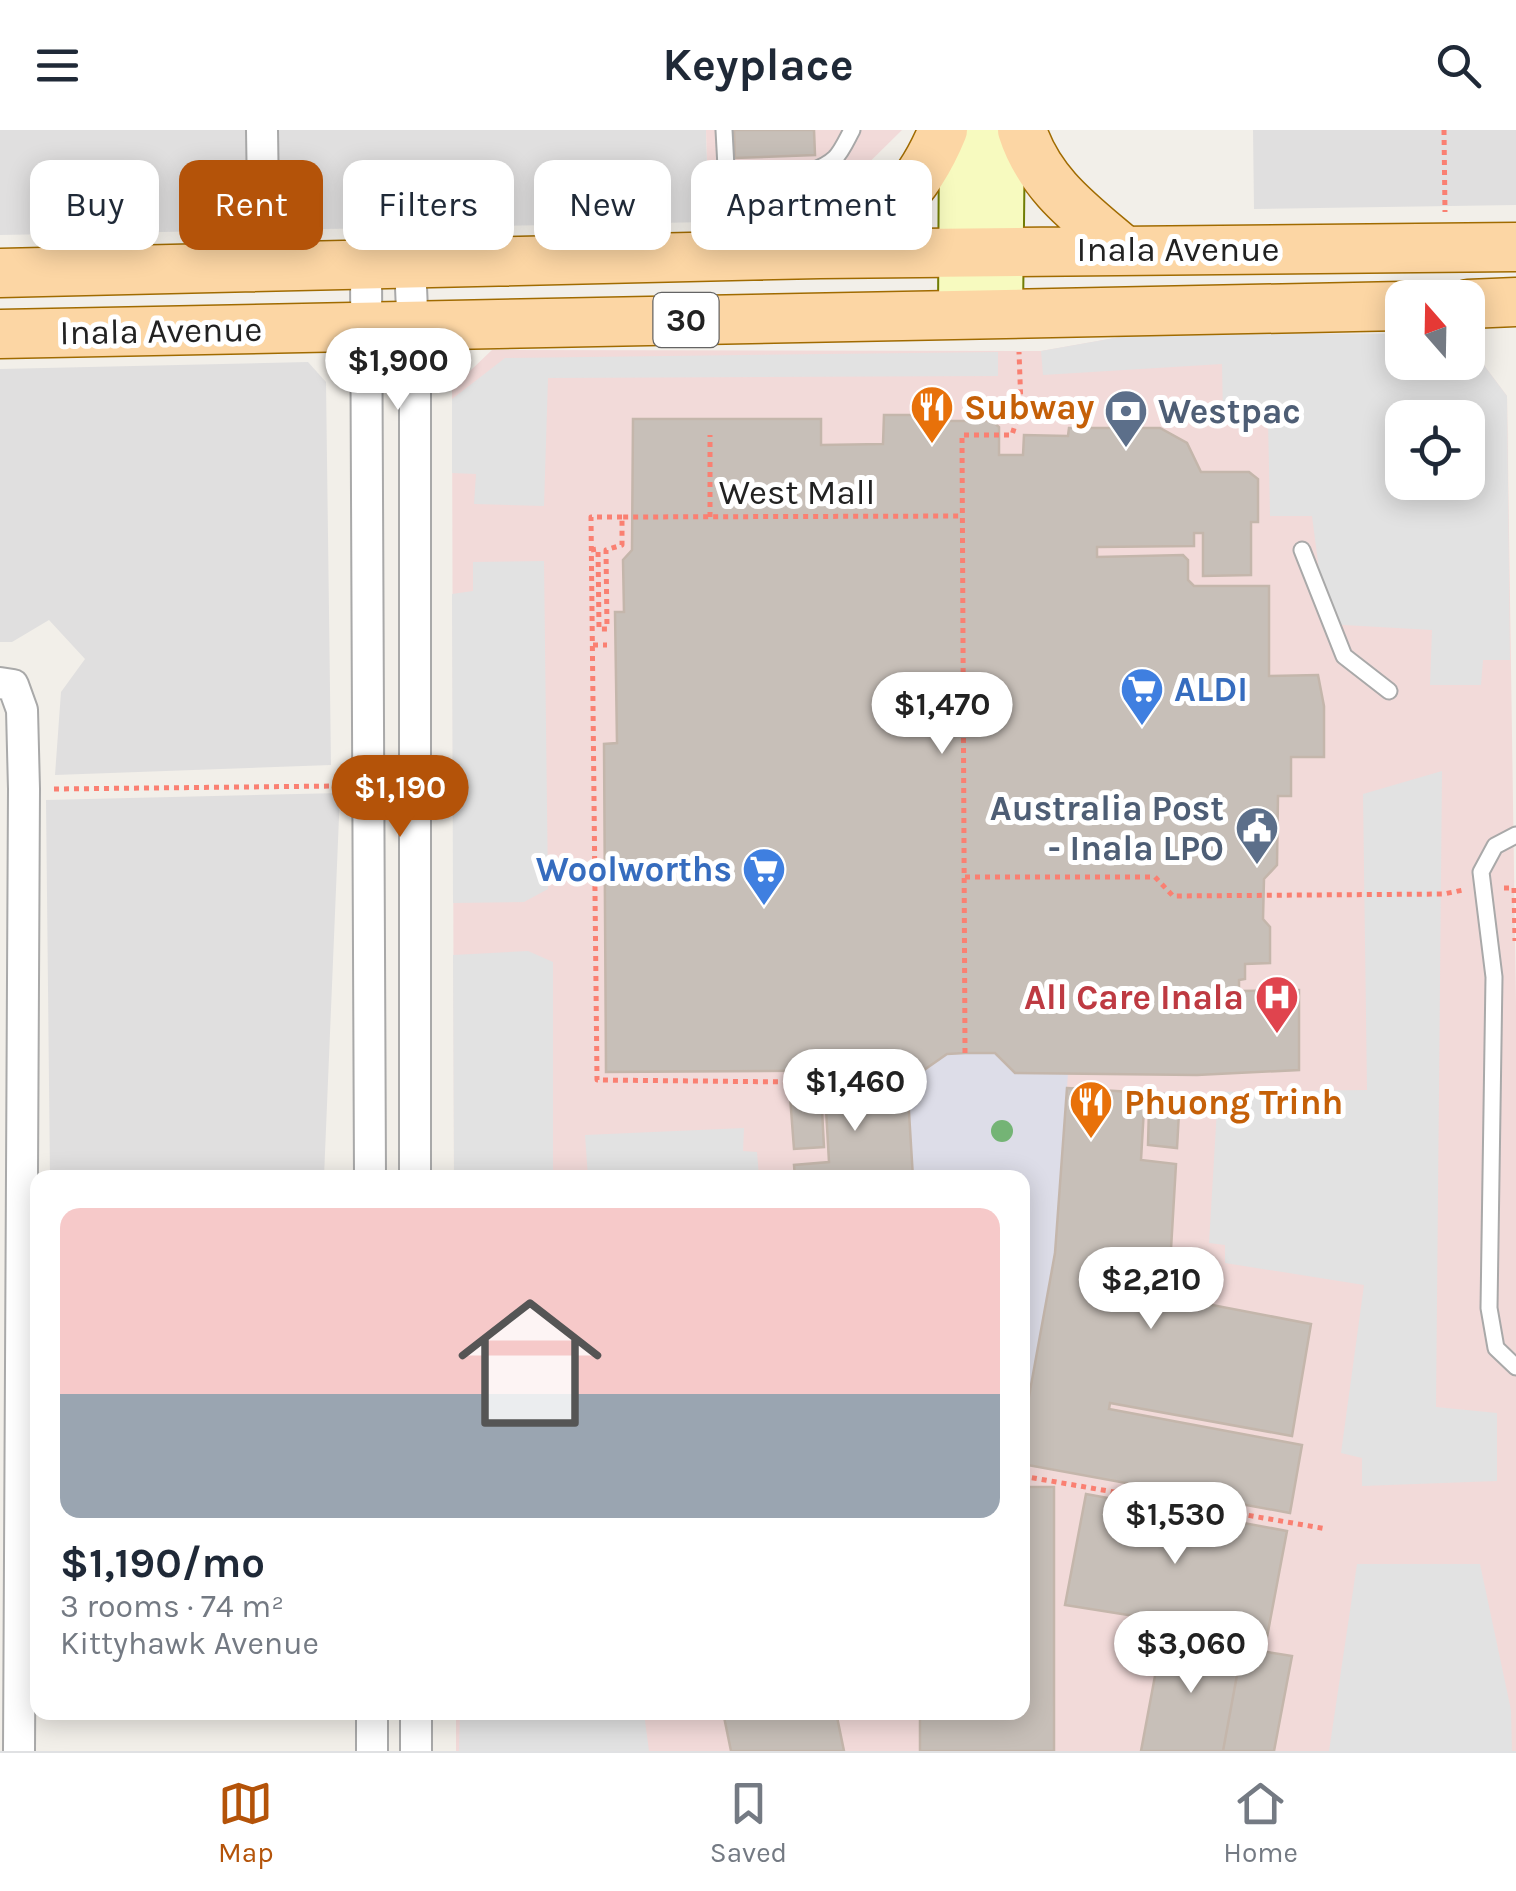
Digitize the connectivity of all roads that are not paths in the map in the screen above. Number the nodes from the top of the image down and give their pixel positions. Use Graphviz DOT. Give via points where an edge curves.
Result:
graph roads {
  1 [pos="262,130"];
  2 [pos="724,130"];
  3 [pos="852,130"];
  4 [pos="943,130"];
  5 [pos="961,130"];
  6 [pos="1003,130"];
  7 [pos="1022,130"];
  8 [pos="262,160"];
  9 [pos="1516,246"];
  10 [pos="1122,248"];
  11 [pos="983,251"];
  12 [pos="820,254"];
  13 [pos="388,265"];
  14 [pos="0,273"];
  15 [pos="1516,302"];
  16 [pos="1485,303"];
  17 [pos="1385,307"];
  18 [pos="413,325"];
  19 [pos="997,325"];
  20 [pos="366,326"];
  21 [pos="0,334"];
  22 [pos="1302,550"];
  23 [pos="0,683"];
  24 [pos="1389,692"];
  25 [pos="1516,834"];
  26 [pos="370,1170"];
  27 [pos="415,1170"];
  28 [pos="30,1329"];
  29 [pos="1516,1366"];
  30 [pos="372,1720"];
  31 [pos="416,1720"];
  32 [pos="19,1751"];
  33 [pos="372,1751"];
  34 [pos="416,1751"];
  1 -- 8 [label="street"];
  2 -- 3 [label="lane" via="726,167 742,176 814,172 837,157"];
  4 -- 12 [label="main road" via="906,197"];
  5 -- 11 [label="main road"];
  6 -- 11 [label="main road"];
  7 -- 10 [label="main road" via="1047,180"];
  9 -- 10 [label="main road, Inala Avenue / 30"];
  10 -- 11 [label="main road, Inala Avenue / 30"];
  11 -- 12 [label="main road, Inala Avenue / 30"];
  11 -- 19 [label="main road"];
  12 -- 13 [label="main road, Inala Avenue / 30"];
  13 -- 14 [label="main road, Inala Avenue / 30"];
  13 -- 18 [label="street"];
  13 -- 20 [label="street"];
  15 -- 16 [label="main road"];
  17 -- 19 [label="main road, Inala Avenue / 30"];
  18 -- 19 [label="main road, Inala Avenue / 30"];
  18 -- 20 [label="main road, Inala Avenue / 30"];
  18 -- 27 [label="street"];
  20 -- 21 [label="main road, Inala Avenue / 30"];
  20 -- 26 [label="street"];
  22 -- 24 [label="lane" via="1344,656"];
  23 -- 28 [label="street" via="13,685 22,710"];
  25 -- 29 [label="lane" via="1486,858 1480,889 1494,977 1489,1308 1496,1348"];
  28 -- 32 [label="street"];
  30 -- 33 [label="street"];
  31 -- 34 [label="street"];
}
